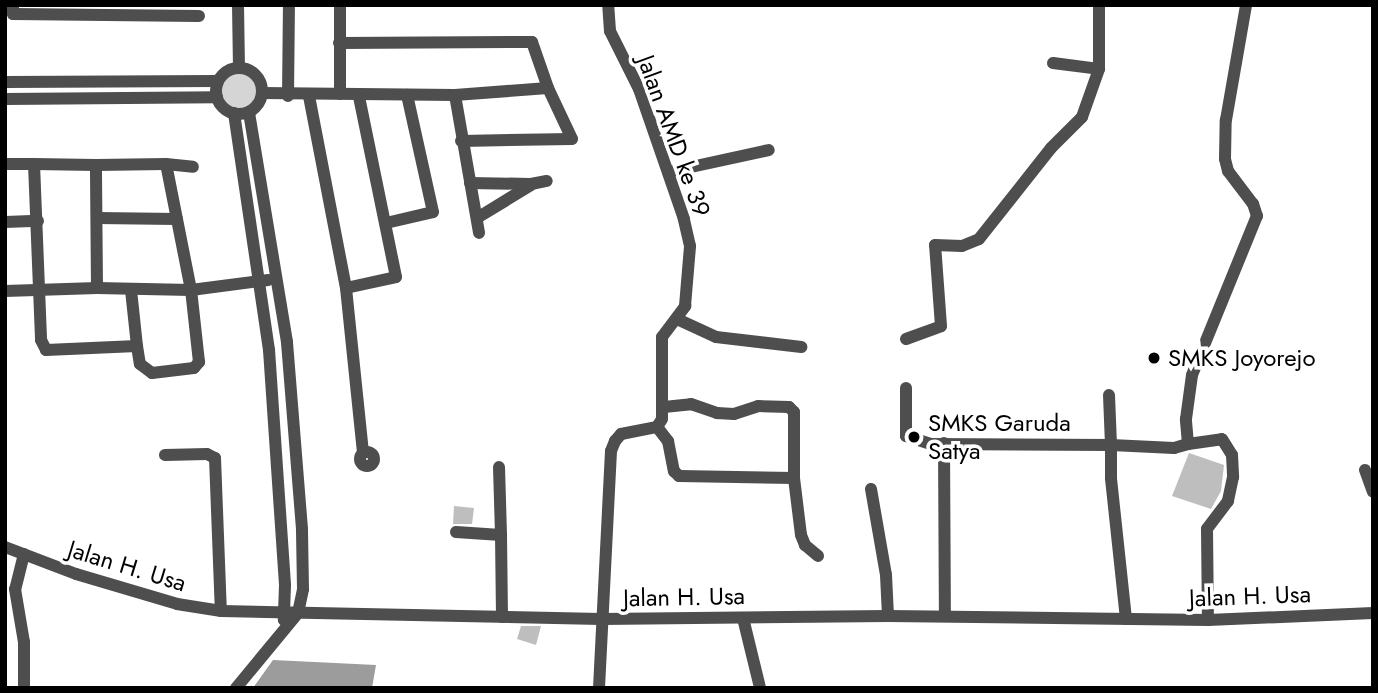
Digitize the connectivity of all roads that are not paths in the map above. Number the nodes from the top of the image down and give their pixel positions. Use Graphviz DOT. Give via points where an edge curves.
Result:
graph roads {
  1 [pos="13,5"];
  2 [pos="238,5"];
  3 [pos="289,5"];
  4 [pos="340,5"];
  5 [pos="608,5"];
  6 [pos="1099,5"];
  7 [pos="1247,5"];
  8 [pos="173,10"];
  9 [pos="199,16"];
  10 [pos="339,43"];
  11 [pos="1053,63"];
  12 [pos="239,67"];
  13 [pos="1099,69"];
  14 [pos="218,81"];
  15 [pos="5,82"];
  16 [pos="548,88"];
  17 [pos="262,93"];
  18 [pos="340,94"];
  19 [pos="407,95"];
  20 [pos="455,95"];
  21 [pos="288,96"];
  22 [pos="309,96"];
  23 [pos="359,96"];
  24 [pos="217,97"];
  25 [pos="5,99"];
  26 [pos="249,112"];
  27 [pos="234,113"];
  28 [pos="461,141"];
  29 [pos="769,150"];
  30 [pos="5,164"];
  31 [pos="34,164"];
  32 [pos="166,164"];
  33 [pos="96,165"];
  34 [pos="193,167"];
  35 [pos="668,172"];
  36 [pos="547,181"];
  37 [pos="470,183"];
  38 [pos="531,184"];
  39 [pos="97,218"];
  40 [pos="477,218"];
  41 [pos="177,219"];
  42 [pos="37,221"];
  43 [pos="5,222"];
  44 [pos="386,223"];
  45 [pos="479,233"];
  46 [pos="276,280"];
  47 [pos="260,281"];
  48 [pos="97,288"];
  49 [pos="346,288"];
  50 [pos="131,289"];
  51 [pos="38,290"];
  52 [pos="191,290"];
  53 [pos="5,291"];
  54 [pos="677,319"];
  55 [pos="906,339"];
  56 [pos="137,346"];
  57 [pos="802,347"];
  58 [pos="906,388"];
  59 [pos="1109,395"];
  60 [pos="664,407"];
  61 [pos="657,427"];
  62 [pos="944,443"];
  63 [pos="1188,444"];
  64 [pos="1111,445"];
  65 [pos="165,455"];
  66 [pos="350,466"];
  67 [pos="499,467"];
  68 [pos="1366,470"];
  69 [pos="794,478"];
  70 [pos="871,488"];
  71 [pos="1373,492"];
  72 [pos="456,532"];
  73 [pos="500,535"];
  74 [pos="5,547"];
  75 [pos="24,554"];
  76 [pos="818,556"];
  77 [pos="221,611"];
  78 [pos="1373,612"];
  79 [pos="283,613"];
  80 [pos="298,613"];
  81 [pos="888,616"];
  82 [pos="945,616"];
  83 [pos="502,617"];
  84 [pos="743,618"];
  85 [pos="601,619"];
  86 [pos="1126,619"];
  87 [pos="1208,620"];
  88 [pos="285,627"];
  89 [pos="24,688"];
  90 [pos="236,688"];
  91 [pos="599,688"];
  92 [pos="760,688"];
  1 -- 8 [label="street" via="13,15"];
  2 -- 12 [label="street"];
  3 -- 21 [label="street"];
  4 -- 10 [label="street"];
  5 -- 35 [label="street, Jalan AMD ke 39" via="610,31 639,89"];
  6 -- 13 [label="street"];
  7 -- 63 [label="street" via="1226,120 1225,159 1256,216 1192,374"];
  8 -- 9 [label="street"];
  10 -- 16 [label="street" via="532,42"];
  10 -- 18 [label="street"];
  11 -- 13 [label="street"];
  12 -- 14 [label="street"];
  12 -- 17 [label="street" via="252,71"];
  13 -- 55 [label="street" via="1082,117 1051,148 979,239 962,246 935,245 941,326"];
  14 -- 15 [label="street"];
  14 -- 24 [label="street"];
  16 -- 20 [label="street"];
  16 -- 28 [label="street" via="572,139"];
  17 -- 21 [label="street"];
  17 -- 26 [label="street"];
  18 -- 22 [label="street"];
  18 -- 23 [label="street"];
  19 -- 20 [label="street"];
  19 -- 23 [label="street"];
  19 -- 44 [label="street" via="432,212"];
  20 -- 28 [label="street"];
  21 -- 22 [label="street"];
  22 -- 49 [label="street"];
  23 -- 44 [label="street"];
  24 -- 25 [label="street"];
  24 -- 27 [label="street"];
  26 -- 27 [label="street"];
  26 -- 46 [label="street"];
  27 -- 47 [label="street"];
  28 -- 37 [label="street"];
  29 -- 35 [label="street"];
  30 -- 31 [label="street"];
  31 -- 33 [label="street"];
  31 -- 42 [label="street"];
  32 -- 33 [label="street"];
  32 -- 34 [label="street"];
  32 -- 41 [label="street"];
  33 -- 39 [label="street"];
  35 -- 54 [label="street, Jalan AMD ke 39" via="690,246 685,306"];
  36 -- 38 [label="street"];
  37 -- 38 [label="street"];
  37 -- 40 [label="street"];
  38 -- 40 [label="street"];
  39 -- 41 [label="street"];
  39 -- 48 [label="street"];
  40 -- 45 [label="street"];
  41 -- 52 [label="street"];
  42 -- 43 [label="street"];
  42 -- 51 [label="street"];
  44 -- 49 [label="street" via="396,276"];
  46 -- 47 [label="street"];
  46 -- 80 [label="street" via="287,342 302,529 303,589"];
  47 -- 52 [label="street"];
  47 -- 79 [label="street" via="270,364"];
  48 -- 50 [label="street"];
  48 -- 51 [label="street"];
  49 -- 66 [label="street" via="364,459"];
  50 -- 52 [label="street"];
  50 -- 56 [label="street"];
  51 -- 53 [label="street"];
  51 -- 56 [label="street" via="41,340 46,350"];
  52 -- 56 [label="street" via="197,366 152,373 140,364"];
  54 -- 57 [label="street" via="716,337"];
  54 -- 60 [label="street, Jalan AMD ke 39" via="662,337"];
  58 -- 62 [label="street" via="906,436"];
  59 -- 64 [label="street"];
  60 -- 61 [label="street, Jalan AMD ke 39"];
  60 -- 69 [label="street" via="691,404 734,414 758,406 789,407 794,412"];
  61 -- 69 [label="street" via="668,441 674,471 680,475"];
  61 -- 85 [label="street" via="621,434 611,452"];
  62 -- 64 [label="street"];
  62 -- 82 [label="street"];
  63 -- 64 [label="street" via="1174,448"];
  63 -- 87 [label="street" via="1222,439 1231,455 1228,500 1207,529"];
  64 -- 86 [label="street"];
  65 -- 77 [label="street" via="208,454 215,458"];
  67 -- 73 [label="street"];
  68 -- 71 [label="street"];
  69 -- 76 [label="street" via="801,536"];
  70 -- 81 [label="street"];
  72 -- 73 [label="street"];
  73 -- 83 [label="street"];
  74 -- 75 [label="street, Jalan H. Usa"];
  75 -- 77 [label="street, Jalan H. Usa" via="177,604"];
  75 -- 89 [label="street" via="15,589 24,642"];
  77 -- 79 [label="street, Jalan H. Usa"];
  78 -- 87 [label="street, Jalan H. Usa"];
  79 -- 80 [label="street, Jalan H. Usa"];
  79 -- 88 [label="street"];
  80 -- 83 [label="street, Jalan H. Usa"];
  80 -- 88 [label="street"];
  81 -- 82 [label="street, Jalan H. Usa"];
  81 -- 84 [label="street, Jalan H. Usa"];
  82 -- 86 [label="street, Jalan H. Usa"];
  83 -- 85 [label="street, Jalan H. Usa"];
  84 -- 85 [label="street, Jalan H. Usa"];
  84 -- 92 [label="street"];
  85 -- 91 [label="street"];
  86 -- 87 [label="street, Jalan H. Usa"];
  88 -- 90 [label="street"];
}
